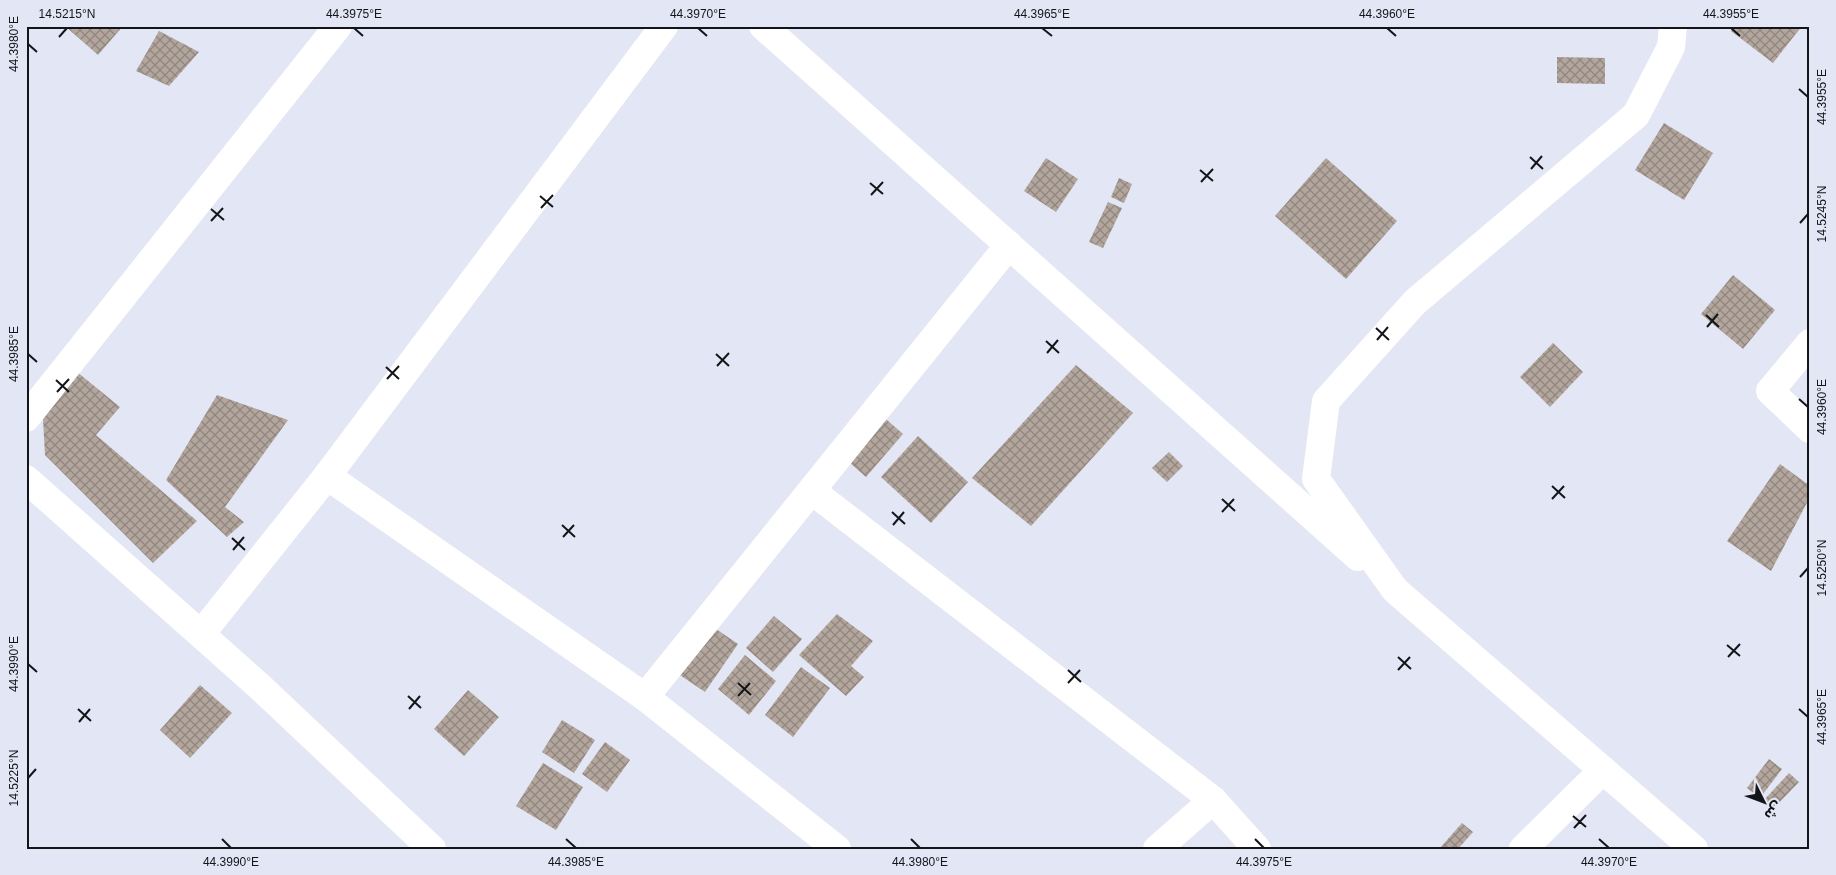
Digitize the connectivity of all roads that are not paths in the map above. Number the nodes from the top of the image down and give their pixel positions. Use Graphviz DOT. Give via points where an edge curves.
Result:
graph roads {
  1 [pos="338,26"];
  2 [pos="664,26"];
  3 [pos="763,26"];
  4 [pos="1673,26"];
  5 [pos="1008,245"];
  6 [pos="1810,343"];
  7 [pos="26,418"];
  8 [pos="1810,428"];
  9 [pos="327,476"];
  10 [pos="26,479"];
  11 [pos="812,491"];
  12 [pos="1395,590"];
  13 [pos="201,634"];
  14 [pos="644,697"];
  15 [pos="1603,770"];
  16 [pos="1213,800"];
  17 [pos="432,849"];
  18 [pos="837,849"];
  19 [pos="1157,849"];
  20 [pos="1257,849"];
  21 [pos="1522,849"];
  22 [pos="1694,849"];
  1 -- 7 [label="street"];
  2 -- 9 [label="street"];
  3 -- 5 [label="street"];
  4 -- 12 [label="street" via="1671,47 1636,116 1416,302 1326,402 1316,478"];
  5 -- 11 [label="street"];
  5 -- 12 [label="street"];
  6 -- 8 [label="street" via="1770,391"];
  9 -- 13 [label="street"];
  9 -- 14 [label="street"];
  10 -- 13 [label="street"];
  11 -- 14 [label="street"];
  11 -- 16 [label="street"];
  12 -- 15 [label="street"];
  13 -- 17 [label="street"];
  14 -- 18 [label="street"];
  15 -- 21 [label="street"];
  15 -- 22 [label="street"];
  16 -- 19 [label="street"];
  16 -- 20 [label="street"];
}
